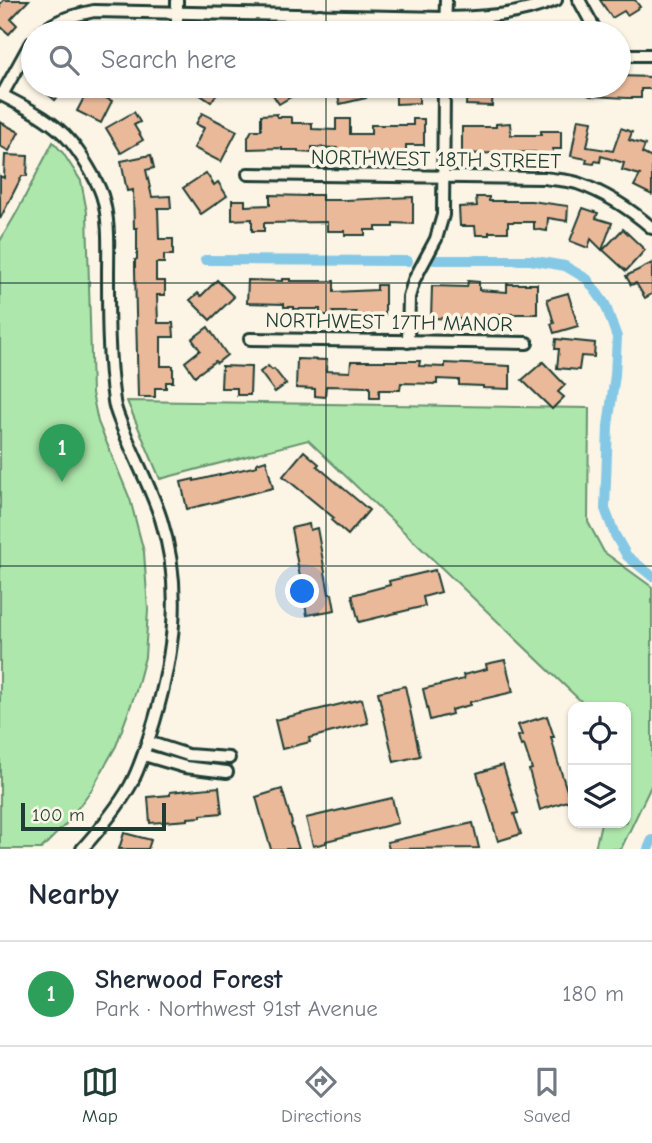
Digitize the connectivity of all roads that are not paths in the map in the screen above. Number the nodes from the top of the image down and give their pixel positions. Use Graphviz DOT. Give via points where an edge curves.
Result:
graph roads {
  1 [pos="177,0"];
  2 [pos="446,0"];
  3 [pos="556,0"];
  4 [pos="579,0"];
  5 [pos="177,13"];
  6 [pos="320,15"];
  7 [pos="445,18"];
  8 [pos="60,21"];
  9 [pos="177,21"];
  10 [pos="320,21"];
  11 [pos="590,21"];
  12 [pos="631,55"];
  13 [pos="652,55"];
  14 [pos="21,60"];
  15 [pos="1,95"];
  16 [pos="444,98"];
  17 [pos="248,174"];
  18 [pos="443,177"];
  19 [pos="652,228"];
  20 [pos="250,339"];
  21 [pos="408,342"];
  22 [pos="527,342"];
  23 [pos="148,742"];
  24 [pos="144,755"];
  25 [pos="229,758"];
  26 [pos="227,772"];
  27 [pos="82,849"];
  1 -- 5 [label="street"];
  2 -- 7 [label="street"];
  3 -- 7 [label="street" via="518,13"];
  4 -- 11 [label="street"];
  5 -- 6 [label="street"];
  5 -- 8 [label="street" via="94,11"];
  5 -- 9 [label="street"];
  6 -- 7 [label="street"];
  6 -- 10 [label="street"];
  12 -- 13 [label="street"];
  14 -- 15 [label="street"];
  15 -- 23 [label="street" via="45,118 69,139 102,195 114,405 161,519 173,588 167,677"];
  16 -- 18 [label="street"];
  17 -- 18 [label="street, NORTHWEST 18TH STREET"];
  18 -- 19 [label="street, NORTHWEST 18TH STREET" via="544,178 575,183 632,210"];
  18 -- 21 [label="street" via="443,215 414,280"];
  20 -- 21 [label="street, NORTHWEST 17TH MANOR"];
  21 -- 22 [label="street, NORTHWEST 17TH MANOR"];
  23 -- 24 [label="street"];
  23 -- 25 [label="street" via="188,755"];
  24 -- 26 [label="street" via="185,767"];
  24 -- 27 [label="street" via="110,817"];
}
